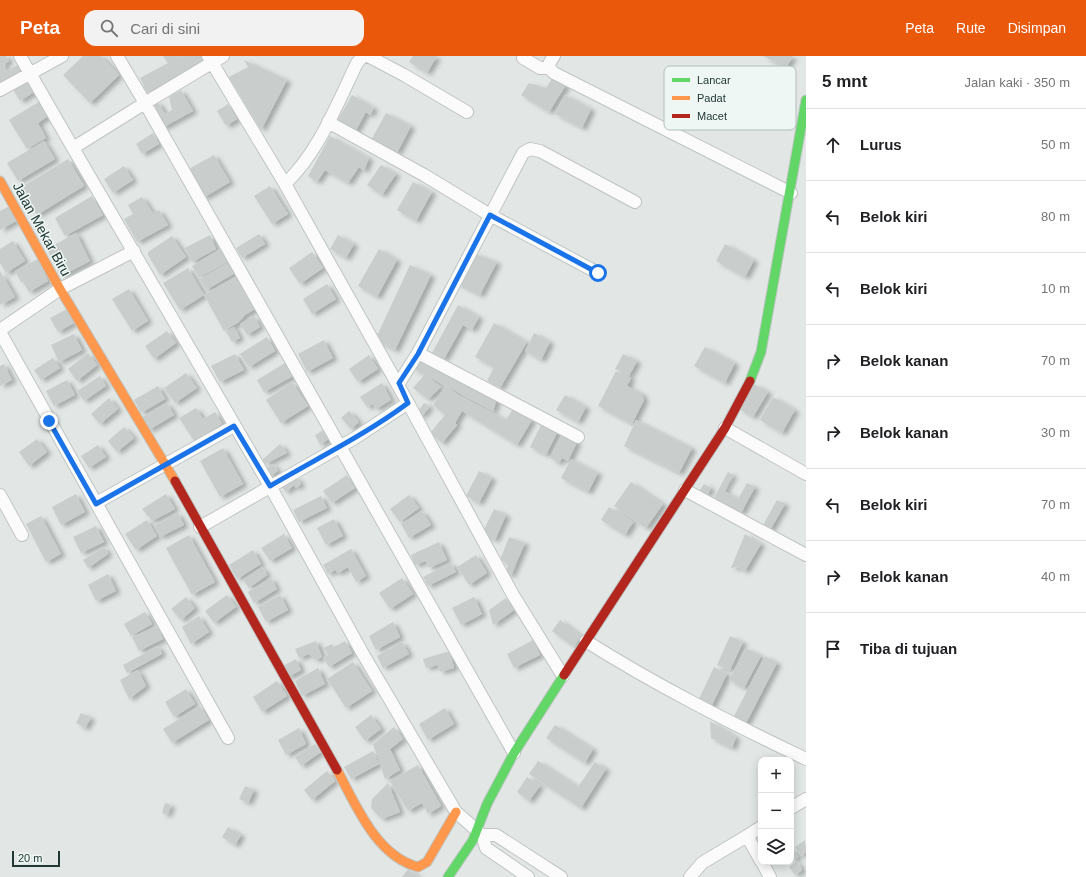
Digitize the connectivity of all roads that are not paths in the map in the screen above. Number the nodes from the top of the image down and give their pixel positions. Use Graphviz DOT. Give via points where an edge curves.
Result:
graph roads {
  1 [pos="20,56"];
  2 [pos="62,56"];
  3 [pos="117,56"];
  4 [pos="223,56"];
  5 [pos="363,56"];
  6 [pos="368,56"];
  7 [pos="554,56"];
  8 [pos="523,58"];
  9 [pos="210,59"];
  10 [pos="549,68"];
  11 [pos="30,74"];
  12 [pos="0,90"];
  13 [pos="806,100"];
  14 [pos="145,103"];
  15 [pos="467,112"];
  16 [pos="328,122"];
  17 [pos="664,129"];
  18 [pos="666,130"];
  19 [pos="73,148"];
  20 [pos="0,181"];
  21 [pos="285,184"];
  22 [pos="791,194"];
  23 [pos="635,202"];
  24 [pos="490,215"];
  25 [pos="134,250"];
  26 [pos="598,273"];
  27 [pos="60,289"];
  28 [pos="0,331"];
  29 [pos="418,354"];
  30 [pos="399,383"];
  31 [pos="408,403"];
  32 [pos="234,426"];
  33 [pos="725,428"];
  34 [pos="578,437"];
  35 [pos="340,446"];
  36 [pos="166,465"];
  37 [pos="806,474"];
  38 [pos="270,486"];
  39 [pos="685,490"];
  40 [pos="0,495"];
  41 [pos="96,504"];
  42 [pos="200,527"];
  43 [pos="22,535"];
  44 [pos="806,555"];
  45 [pos="586,641"];
  46 [pos="563,676"];
  47 [pos="228,738"];
  48 [pos="514,753"];
  49 [pos="806,759"];
  50 [pos="806,799"];
  51 [pos="794,806"];
  52 [pos="456,812"];
  53 [pos="758,829"];
  54 [pos="479,833"];
  55 [pos="747,836"];
  56 [pos="758,856"];
  57 [pos="763,865"];
  58 [pos="448,877"];
  59 [pos="528,877"];
  60 [pos="560,877"];
  61 [pos="690,877"];
  62 [pos="770,877"];
  1 -- 11 [label="street"];
  2 -- 11 [label="street"];
  3 -- 14 [label="street"];
  4 -- 9 [label="street"];
  5 -- 16 [label="street" via="357,63"];
  6 -- 15 [label="street"];
  7 -- 10 [label="street"];
  8 -- 10 [label="street" via="540,68"];
  9 -- 14 [label="street"];
  9 -- 21 [label="street"];
  10 -- 17 [label="street" via="554,73"];
  11 -- 12 [label="street"];
  11 -- 19 [label="street"];
  13 -- 22 [label="street"];
  14 -- 19 [label="street"];
  14 -- 35 [label="street"];
  16 -- 21 [label="street" via="302,167"];
  16 -- 24 [label="street"];
  18 -- 22 [label="street"];
  19 -- 25 [label="street"];
  20 -- 27 [label="street, Jalan Mekar Biru"];
  21 -- 30 [label="street"];
  22 -- 33 [label="street" via="761,352 748,385"];
  23 -- 24 [label="street" via="540,151 530,149 523,153"];
  24 -- 26 [label="street"];
  24 -- 29 [label="street"];
  25 -- 27 [label="street"];
  25 -- 32 [label="street"];
  27 -- 28 [label="street"];
  27 -- 36 [label="street, Jalan Mekar Biru"];
  28 -- 41 [label="street"];
  29 -- 30 [label="street"];
  29 -- 34 [label="street"];
  30 -- 31 [label="street"];
  31 -- 35 [label="street"];
  31 -- 46 [label="street" via="513,595"];
  32 -- 36 [label="street"];
  32 -- 38 [label="street"];
  33 -- 37 [label="street"];
  33 -- 39 [label="street"];
  35 -- 38 [label="street"];
  35 -- 48 [label="street"];
  36 -- 41 [label="street"];
  36 -- 42 [label="street, Jalan Mekar Biru"];
  38 -- 42 [label="street"];
  38 -- 52 [label="street" via="363,654"];
  39 -- 44 [label="street"];
  39 -- 45 [label="street"];
  40 -- 43 [label="street"];
  41 -- 47 [label="street"];
  42 -- 52 [label="street, Jalan Mekar Biru" via="365,821 384,845 414,866 422,866 427,862"];
  45 -- 46 [label="street"];
  45 -- 49 [label="street" via="691,703"];
  46 -- 48 [label="street"];
  48 -- 54 [label="street" via="486,804"];
  50 -- 51 [label="street"];
  52 -- 54 [label="street"];
  53 -- 55 [label="street"];
  54 -- 58 [label="street"];
  54 -- 59 [label="street" via="486,848"];
  54 -- 60 [label="street" via="496,835"];
  55 -- 56 [label="street"];
  55 -- 61 [label="street" via="702,863"];
  57 -- 62 [label="street"];
}
